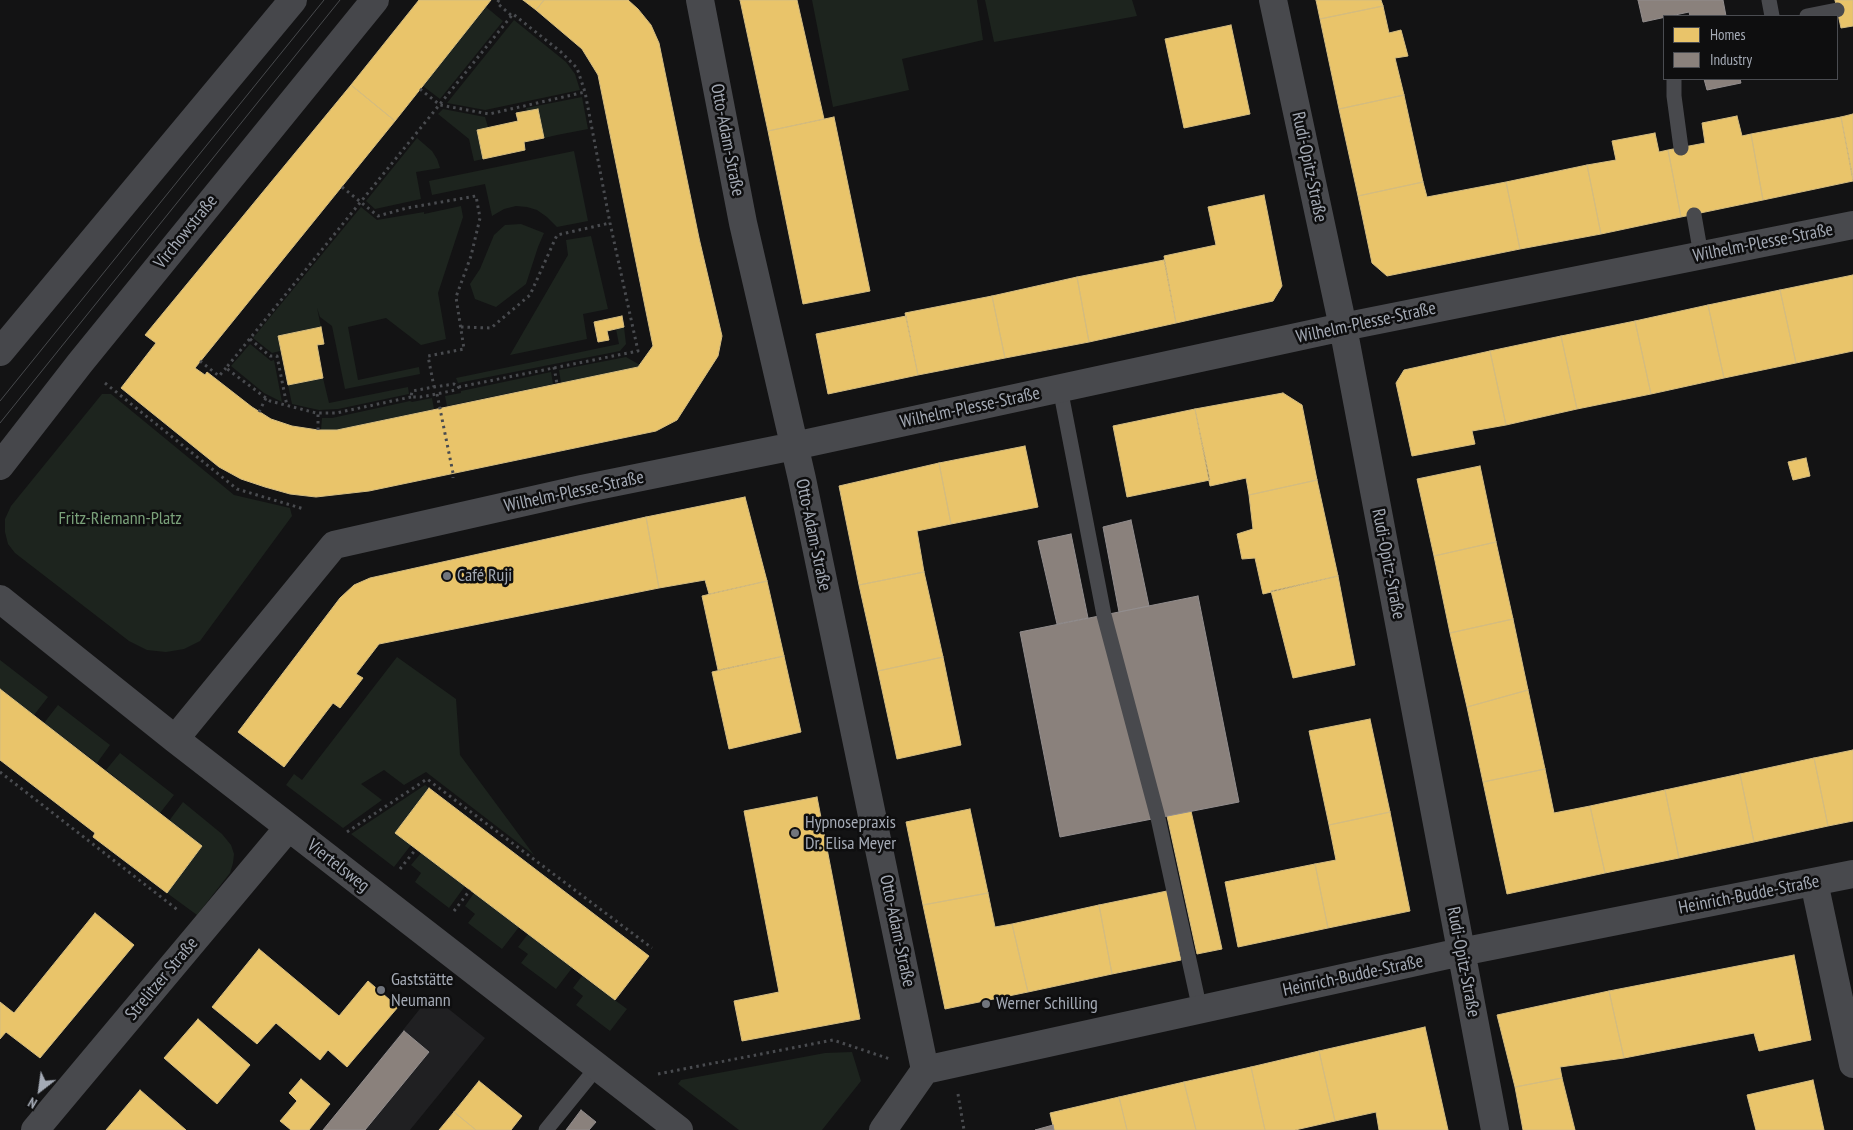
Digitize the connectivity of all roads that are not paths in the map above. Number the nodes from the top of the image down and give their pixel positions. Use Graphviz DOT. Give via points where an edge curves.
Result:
graph roads {
  1 [pos="293,0"];
  2 [pos="375,0"];
  3 [pos="700,0"];
  4 [pos="1273,0"];
  5 [pos="1769,0"];
  6 [pos="1837,10"];
  7 [pos="1772,15"];
  8 [pos="1812,15"];
  9 [pos="1674,80"];
  10 [pos="1681,148"];
  11 [pos="1694,215"];
  12 [pos="1853,225"];
  13 [pos="1701,255"];
  14 [pos="1343,327"];
  15 [pos="0,352"];
  16 [pos="1060,388"];
  17 [pos="794,446"];
  18 [pos="0,466"];
  19 [pos="0,599"];
  20 [pos="175,739"];
  21 [pos="288,828"];
  22 [pos="1853,874"];
  23 [pos="1814,882"];
  24 [pos="1461,952"];
  25 [pos="1200,1010"];
  26 [pos="1853,1064"];
  27 [pos="926,1070"];
  28 [pos="608,1074"];
  29 [pos="36,1130"];
  30 [pos="546,1130"];
  31 [pos="679,1130"];
  32 [pos="883,1130"];
  33 [pos="1495,1130"];
  1 -- 15 [label="main road"];
  2 -- 18 [label="main road, Virchowstraße"];
  3 -- 17 [label="street, Otto-Adam-Straße" via="742,223"];
  4 -- 14 [label="street, Rudi-Opitz-Straße"];
  5 -- 7 [label="lane"];
  6 -- 8 [label="lane"];
  9 -- 10 [label="lane"];
  11 -- 13 [label="lane"];
  12 -- 13 [label="street, Wilhelm-Plesse-Straße"];
  13 -- 14 [label="street, Wilhelm-Plesse-Straße"];
  14 -- 16 [label="street, Wilhelm-Plesse-Straße"];
  14 -- 24 [label="street, Rudi-Opitz-Straße"];
  16 -- 17 [label="street, Wilhelm-Plesse-Straße"];
  16 -- 25 [label="lane" via="1104,615 1158,818"];
  17 -- 20 [label="street, Wilhelm-Plesse-Straße" via="582,489 334,545"];
  17 -- 27 [label="street, Otto-Adam-Straße"];
  19 -- 20 [label="street, Viertelsweg"];
  20 -- 21 [label="street, Viertelsweg"];
  21 -- 28 [label="street, Viertelsweg"];
  21 -- 29 [label="street, Strelitzer Straße"];
  22 -- 23 [label="street, Heinrich-Budde-Straße"];
  23 -- 24 [label="street, Heinrich-Budde-Straße"];
  23 -- 26 [label="street"];
  24 -- 25 [label="street, Heinrich-Budde-Straße"];
  24 -- 33 [label="street, Rudi-Opitz-Straße"];
  25 -- 27 [label="street, Heinrich-Budde-Straße"];
  27 -- 32 [label="street"];
  28 -- 30 [label="lane"];
  28 -- 31 [label="street, Viertelsweg"];
}
